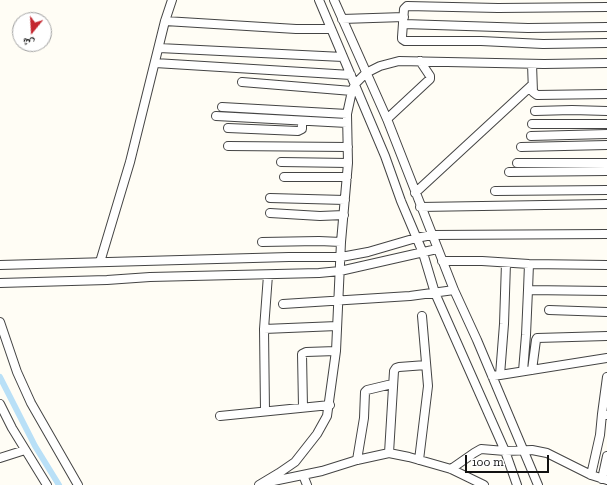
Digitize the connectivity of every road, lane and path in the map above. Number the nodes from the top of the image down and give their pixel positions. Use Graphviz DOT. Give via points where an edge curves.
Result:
graph roads {
  1 [pos="172,0"];
  2 [pos="320,0"];
  3 [pos="411,3"];
  4 [pos="336,4"];
  5 [pos="521,4"];
  6 [pos="607,7"];
  7 [pos="325,12"];
  8 [pos="342,20"];
  9 [pos="404,20"];
  10 [pos="165,21"];
  11 [pos="607,27"];
  12 [pos="331,29"];
  13 [pos="607,43"];
  14 [pos="159,48"];
  15 [pos="344,57"];
  16 [pos="420,61"];
  17 [pos="155,63"];
  18 [pos="607,63"];
  19 [pos="532,64"];
  20 [pos="366,73"];
  21 [pos="351,75"];
  22 [pos="242,82"];
  23 [pos="532,85"];
  24 [pos="354,87"];
  25 [pos="607,94"];
  26 [pos="222,107"];
  27 [pos="535,111"];
  28 [pos="607,111"];
  29 [pos="347,114"];
  30 [pos="216,116"];
  31 [pos="387,119"];
  32 [pos="302,121"];
  33 [pos="347,123"];
  34 [pos="532,124"];
  35 [pos="607,124"];
  36 [pos="228,128"];
  37 [pos="607,134"];
  38 [pos="531,136"];
  39 [pos="607,145"];
  40 [pos="228,146"];
  41 [pos="348,147"];
  42 [pos="521,147"];
  43 [pos="281,162"];
  44 [pos="348,162"];
  45 [pos="517,163"];
  46 [pos="607,163"];
  47 [pos="607,171"];
  48 [pos="509,172"];
  49 [pos="284,177"];
  50 [pos="347,177"];
  51 [pos="607,190"];
  52 [pos="495,191"];
  53 [pos="415,193"];
  54 [pos="270,198"];
  55 [pos="345,200"];
  56 [pos="607,204"];
  57 [pos="420,207"];
  58 [pos="270,213"];
  59 [pos="344,215"];
  60 [pos="607,234"];
  61 [pos="432,235"];
  62 [pos="416,238"];
  63 [pos="262,242"];
  64 [pos="341,242"];
  65 [pos="437,249"];
  66 [pos="422,253"];
  67 [pos="341,257"];
  68 [pos="442,261"];
  69 [pos="100,262"];
  70 [pos="506,263"];
  71 [pos="529,264"];
  72 [pos="607,264"];
  73 [pos="0,265"];
  74 [pos="340,271"];
  75 [pos="268,275"];
  76 [pos="0,283"];
  77 [pos="454,290"];
  78 [pos="528,290"];
  79 [pos="607,292"];
  80 [pos="435,293"];
  81 [pos="339,301"];
  82 [pos="283,304"];
  83 [pos="549,310"];
  84 [pos="607,312"];
  85 [pos="422,316"];
  86 [pos="0,322"];
  87 [pos="337,326"];
  88 [pos="264,329"];
  89 [pos="607,336"];
  90 [pos="336,351"];
  91 [pos="607,358"];
  92 [pos="426,365"];
  93 [pos="532,370"];
  94 [pos="523,371"];
  95 [pos="496,375"];
  96 [pos="607,377"];
  97 [pos="392,384"];
  98 [pos="0,404"];
  99 [pos="330,405"];
  100 [pos="303,407"];
  101 [pos="265,411"];
  102 [pos="604,415"];
  103 [pos="220,416"];
  104 [pos="25,450"];
  105 [pos="523,450"];
  106 [pos="505,451"];
  107 [pos="389,453"];
  108 [pos="607,456"];
  109 [pos="0,458"];
  110 [pos="357,460"];
  111 [pos="419,460"];
  112 [pos="451,469"];
  113 [pos="303,475"];
  114 [pos="591,475"];
  115 [pos="604,479"];
  116 [pos="469,482"];
  117 [pos="261,484"];
  118 [pos="539,484"];
  119 [pos="46,485"];
  120 [pos="78,485"];
  121 [pos="307,485"];
  122 [pos="484,485"];
  123 [pos="517,485"];
  1 -- 10 [label="street"];
  2 -- 7 [label="street"];
  3 -- 5 [label="street"];
  3 -- 9 [label="street" via="405,8"];
  4 -- 7 [label="street"];
  4 -- 8 [label="street"];
  5 -- 6 [label="street"];
  7 -- 12 [label="street"];
  8 -- 9 [label="street"];
  8 -- 20 [label="street"];
  9 -- 11 [label="street" via="528,28"];
  9 -- 13 [label="street" via="402,39 405,41"];
  10 -- 12 [label="street"];
  10 -- 14 [label="street"];
  12 -- 15 [label="street"];
  14 -- 15 [label="street"];
  14 -- 17 [label="street"];
  15 -- 21 [label="street"];
  16 -- 19 [label="street"];
  16 -- 20 [label="street" via="398,61"];
  16 -- 31 [label="street" via="430,79"];
  17 -- 21 [label="street"];
  17 -- 69 [label="street" via="130,162"];
  18 -- 19 [label="street"];
  19 -- 23 [label="street"];
  20 -- 24 [label="street"];
  20 -- 31 [label="street"];
  21 -- 24 [label="street"];
  22 -- 24 [label="street"];
  23 -- 25 [label="street" via="533,92 537,95"];
  23 -- 53 [label="street"];
  24 -- 29 [label="street"];
  24 -- 62 [label="street"];
  26 -- 29 [label="street"];
  27 -- 28 [label="street"];
  29 -- 33 [label="street"];
  30 -- 32 [label="street"];
  31 -- 53 [label="street"];
  32 -- 33 [label="street"];
  32 -- 36 [label="street" via="302,129 298,131"];
  33 -- 41 [label="street"];
  34 -- 35 [label="street"];
  37 -- 38 [label="street"];
  39 -- 42 [label="street"];
  40 -- 41 [label="street"];
  41 -- 44 [label="street"];
  43 -- 44 [label="street"];
  44 -- 50 [label="street"];
  45 -- 46 [label="street"];
  47 -- 48 [label="street"];
  49 -- 50 [label="street"];
  50 -- 55 [label="street"];
  51 -- 52 [label="street"];
  53 -- 57 [label="street"];
  54 -- 55 [label="street"];
  55 -- 59 [label="street"];
  56 -- 57 [label="street"];
  57 -- 61 [label="street"];
  58 -- 59 [label="street"];
  59 -- 64 [label="street"];
  60 -- 61 [label="street"];
  61 -- 62 [label="street"];
  61 -- 65 [label="street"];
  62 -- 66 [label="street"];
  62 -- 67 [label="street" via="380,250"];
  63 -- 64 [label="street"];
  64 -- 67 [label="street"];
  65 -- 66 [label="street"];
  65 -- 68 [label="street"];
  66 -- 74 [label="street"];
  66 -- 80 [label="street"];
  67 -- 69 [label="street"];
  67 -- 74 [label="street"];
  68 -- 70 [label="street"];
  68 -- 77 [label="street"];
  69 -- 73 [label="street"];
  70 -- 71 [label="street"];
  70 -- 95 [label="street" via="504,324"];
  71 -- 72 [label="street"];
  71 -- 78 [label="street"];
  74 -- 75 [label="street"];
  74 -- 81 [label="street"];
  75 -- 76 [label="street"];
  75 -- 88 [label="street"];
  77 -- 80 [label="street"];
  77 -- 95 [label="street"];
  78 -- 79 [label="street"];
  78 -- 94 [label="street"];
  80 -- 81 [label="street"];
  80 -- 106 [label="street"];
  81 -- 82 [label="street"];
  81 -- 87 [label="street"];
  83 -- 84 [label="street"];
  85 -- 92 [label="street"];
  86 -- 120 [label="street" via="31,403"];
  87 -- 88 [label="street"];
  87 -- 90 [label="street"];
  88 -- 101 [label="street"];
  89 -- 93 [label="street" via="537,338"];
  90 -- 99 [label="street"];
  90 -- 100 [label="street" via="302,354"];
  91 -- 93 [label="street"];
  92 -- 97 [label="street" via="396,368"];
  92 -- 111 [label="street" via="427,391"];
  93 -- 94 [label="street"];
  94 -- 95 [label="street"];
  95 -- 105 [label="street"];
  96 -- 102 [label="street"];
  97 -- 107 [label="street"];
  97 -- 110 [label="street" via="365,392 364,418"];
  98 -- 104 [label="street"];
  99 -- 100 [label="street"];
  99 -- 117 [label="street" via="325,422 295,462"];
  100 -- 101 [label="street"];
  101 -- 103 [label="street"];
  102 -- 114 [label="street"];
  104 -- 109 [label="street"];
  104 -- 119 [label="street"];
  105 -- 106 [label="street"];
  105 -- 114 [label="street" via="547,453"];
  105 -- 118 [label="street"];
  106 -- 112 [label="street" via="481,449"];
  106 -- 123 [label="street"];
  107 -- 110 [label="street"];
  107 -- 111 [label="street"];
  108 -- 115 [label="street"];
  110 -- 113 [label="street"];
  111 -- 112 [label="street"];
  112 -- 116 [label="street"];
  113 -- 117 [label="street"];
  113 -- 121 [label="street"];
  114 -- 115 [label="street"];
  116 -- 122 [label="street"];
}
